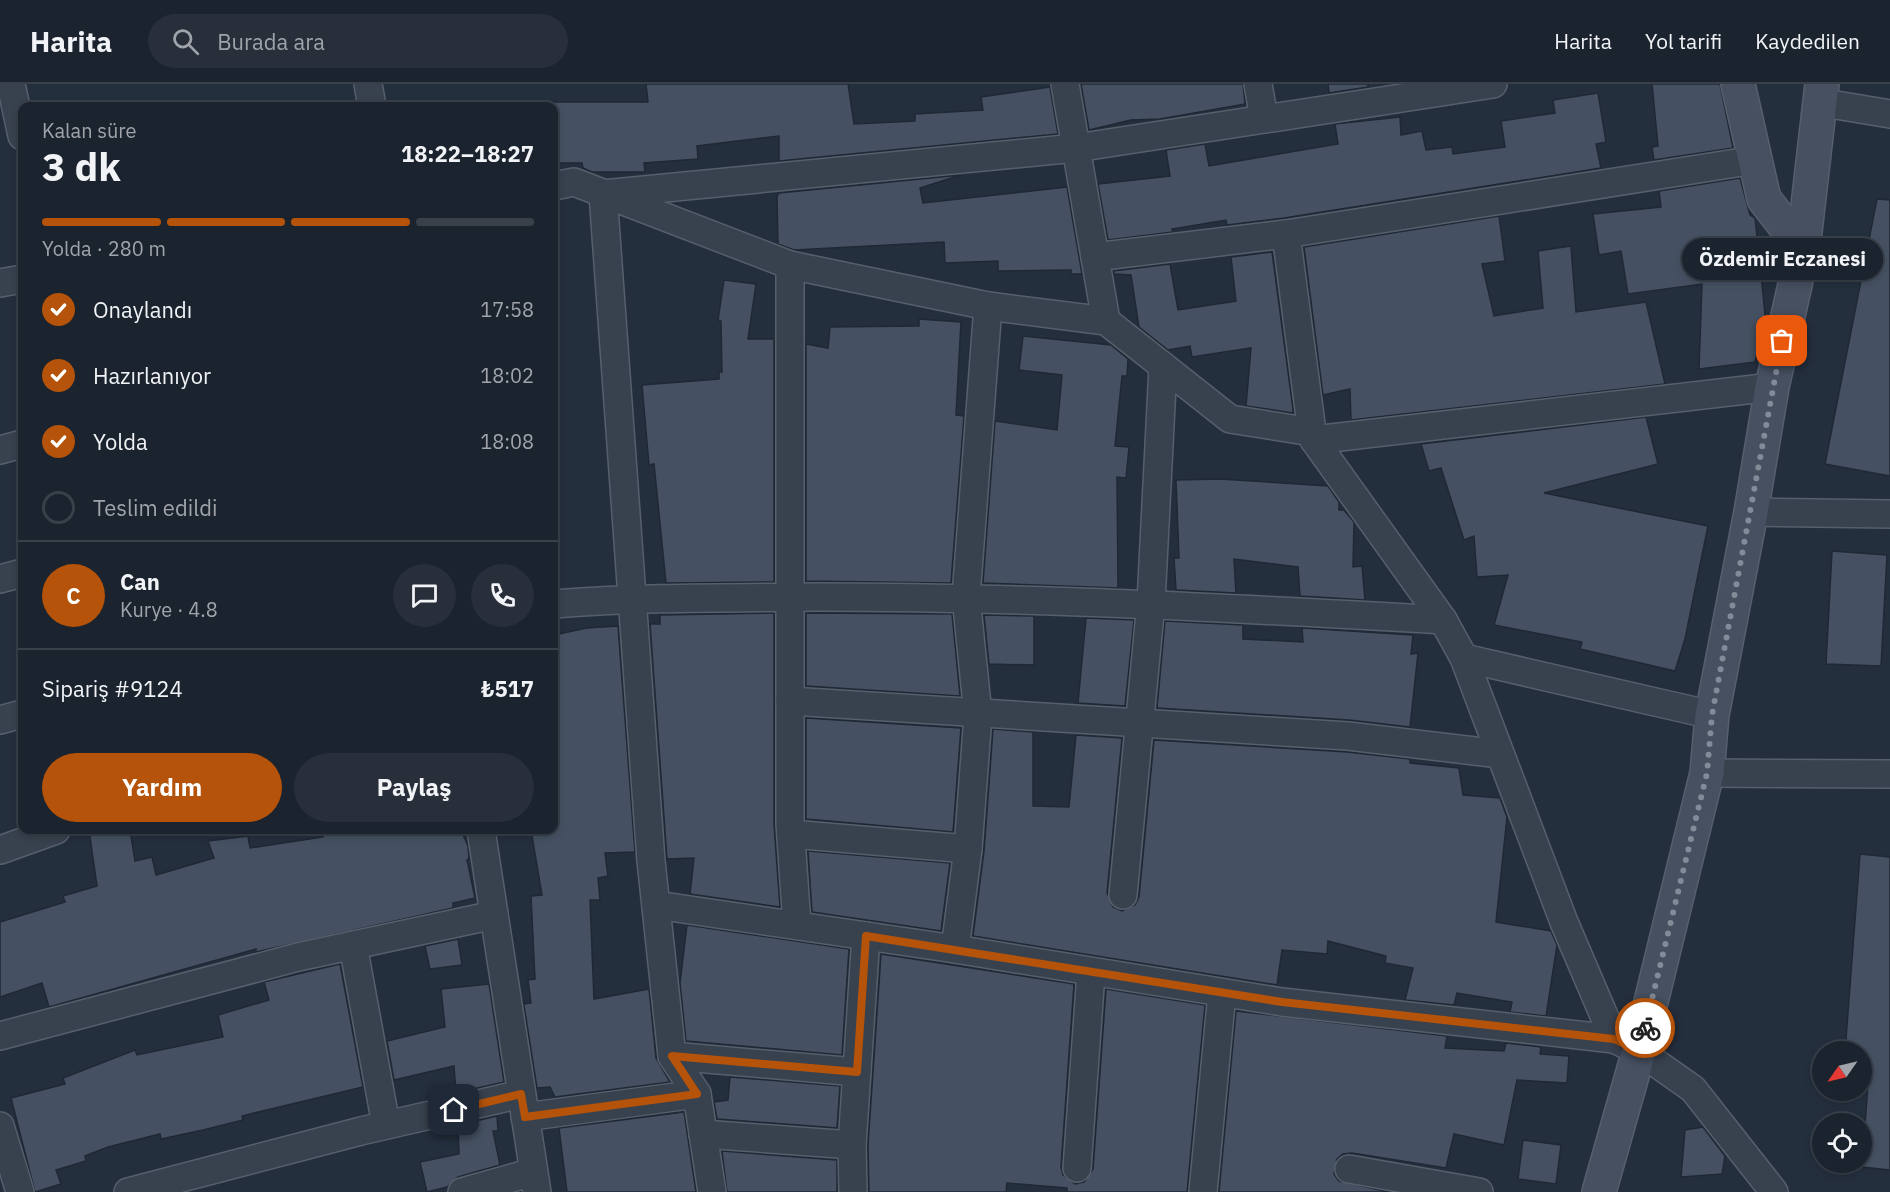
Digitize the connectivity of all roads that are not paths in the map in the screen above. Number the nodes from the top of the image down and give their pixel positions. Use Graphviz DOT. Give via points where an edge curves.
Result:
graph roads {
  1 [pos="11,84"];
  2 [pos="368,84"];
  3 [pos="1065,84"];
  4 [pos="1258,84"];
  5 [pos="1493,84"];
  6 [pos="1738,84"];
  7 [pos="1820,93"];
  8 [pos="371,102"];
  9 [pos="1890,114"];
  10 [pos="18,117"];
  11 [pos="1264,119"];
  12 [pos="1076,148"];
  13 [pos="1755,160"];
  14 [pos="558,185"];
  15 [pos="603,194"];
  16 [pos="1286,234"];
  17 [pos="1803,249"];
  18 [pos="1095,257"];
  19 [pos="790,265"];
  20 [pos="18,280"];
  21 [pos="0,283"];
  22 [pos="988,306"];
  23 [pos="1106,321"];
  24 [pos="1163,366"];
  25 [pos="1772,387"];
  26 [pos="1313,436"];
  27 [pos="18,445"];
  28 [pos="0,450"];
  29 [pos="1751,512"];
  30 [pos="1890,514"];
  31 [pos="18,574"];
  32 [pos="0,579"];
  33 [pos="632,597"];
  34 [pos="790,597"];
  35 [pos="966,597"];
  36 [pos="1151,603"];
  37 [pos="558,604"];
  38 [pos="1443,620"];
  39 [pos="1464,658"];
  40 [pos="790,702"];
  41 [pos="18,715"];
  42 [pos="978,715"];
  43 [pos="1712,715"];
  44 [pos="0,720"];
  45 [pos="1140,725"];
  46 [pos="1500,754"];
  47 [pos="1707,773"];
  48 [pos="1890,774"];
  49 [pos="45,834"];
  50 [pos="482,834"];
  51 [pos="791,834"];
  52 [pos="968,849"];
  53 [pos="0,850"];
  54 [pos="1123,895"];
  55 [pos="656,905"];
  56 [pos="494,915"];
  57 [pos="797,925"];
  58 [pos="866,936"];
  59 [pos="353,945"];
  60 [pos="955,949"];
  61 [pos="1091,973"];
  62 [pos="1222,993"];
  63 [pos="0,1036"];
  64 [pos="1627,1045"];
  65 [pos="672,1056"];
  66 [pos="857,1072"];
  67 [pos="697,1094"];
  68 [pos="523,1105"];
  69 [pos="386,1125"];
  70 [pos="0,1126"];
  71 [pos="703,1134"];
  72 [pos="852,1145"];
  73 [pos="1077,1168"];
  74 [pos="1349,1169"];
  75 [pos="535,1182"];
  76 [pos="20,1192"];
  77 [pos="128,1192"];
  78 [pos="462,1192"];
  79 [pos="712,1192"];
  80 [pos="853,1192"];
  81 [pos="1203,1192"];
  82 [pos="1479,1192"];
  83 [pos="1599,1192"];
  84 [pos="1774,1192"];
  1 -- 10 [label="street"];
  2 -- 8 [label="street"];
  3 -- 12 [label="street"];
  4 -- 11 [label="street"];
  5 -- 11 [label="street"];
  6 -- 13 [label="street"];
  7 -- 9 [label="street"];
  7 -- 17 [label="street"];
  11 -- 12 [label="street"];
  12 -- 15 [label="street"];
  12 -- 18 [label="street"];
  13 -- 16 [label="street"];
  13 -- 17 [label="street" via="1764,199"];
  14 -- 15 [label="street" via="574,182"];
  15 -- 19 [label="street"];
  15 -- 33 [label="street"];
  16 -- 18 [label="street"];
  16 -- 26 [label="street"];
  17 -- 25 [label="street"];
  18 -- 23 [label="street"];
  19 -- 22 [label="street"];
  19 -- 34 [label="street"];
  20 -- 21 [label="street"];
  22 -- 23 [label="street"];
  22 -- 35 [label="street"];
  23 -- 24 [label="street"];
  24 -- 26 [label="street" via="1230,419"];
  24 -- 36 [label="street"];
  25 -- 26 [label="street"];
  25 -- 29 [label="street"];
  26 -- 38 [label="street"];
  27 -- 28 [label="street"];
  29 -- 30 [label="street"];
  29 -- 43 [label="street"];
  31 -- 32 [label="street"];
  33 -- 34 [label="street"];
  33 -- 37 [label="street"];
  33 -- 55 [label="street"];
  34 -- 35 [label="street"];
  34 -- 40 [label="street"];
  35 -- 36 [label="street"];
  35 -- 42 [label="street"];
  36 -- 38 [label="street"];
  36 -- 45 [label="street"];
  38 -- 39 [label="street"];
  39 -- 43 [label="street"];
  39 -- 46 [label="street"];
  40 -- 42 [label="street"];
  40 -- 51 [label="street"];
  41 -- 44 [label="street"];
  42 -- 45 [label="street"];
  42 -- 52 [label="street"];
  43 -- 47 [label="street"];
  45 -- 46 [label="street" via="1348,736"];
  45 -- 54 [label="street"];
  46 -- 64 [label="street" via="1564,922"];
  47 -- 48 [label="street"];
  47 -- 64 [label="street"];
  49 -- 53 [label="street"];
  50 -- 56 [label="street"];
  51 -- 52 [label="street"];
  51 -- 57 [label="street"];
  52 -- 60 [label="street"];
  55 -- 57 [label="street"];
  55 -- 65 [label="street"];
  56 -- 59 [label="street"];
  56 -- 68 [label="street"];
  57 -- 58 [label="street"];
  58 -- 60 [label="street"];
  58 -- 66 [label="street"];
  59 -- 63 [label="street"];
  59 -- 69 [label="street"];
  60 -- 61 [label="street"];
  61 -- 62 [label="street"];
  61 -- 73 [label="street"];
  62 -- 64 [label="street"];
  62 -- 81 [label="street"];
  64 -- 83 [label="street"];
  64 -- 84 [label="street" via="1693,1089"];
  65 -- 66 [label="street"];
  65 -- 67 [label="street"];
  66 -- 72 [label="street"];
  67 -- 68 [label="street"];
  67 -- 71 [label="street"];
  68 -- 69 [label="street"];
  68 -- 75 [label="street"];
  69 -- 77 [label="street"];
  70 -- 76 [label="street"];
  71 -- 72 [label="street"];
  71 -- 79 [label="street"];
  72 -- 80 [label="street"];
  74 -- 82 [label="street"];
  75 -- 78 [label="street"];
}
